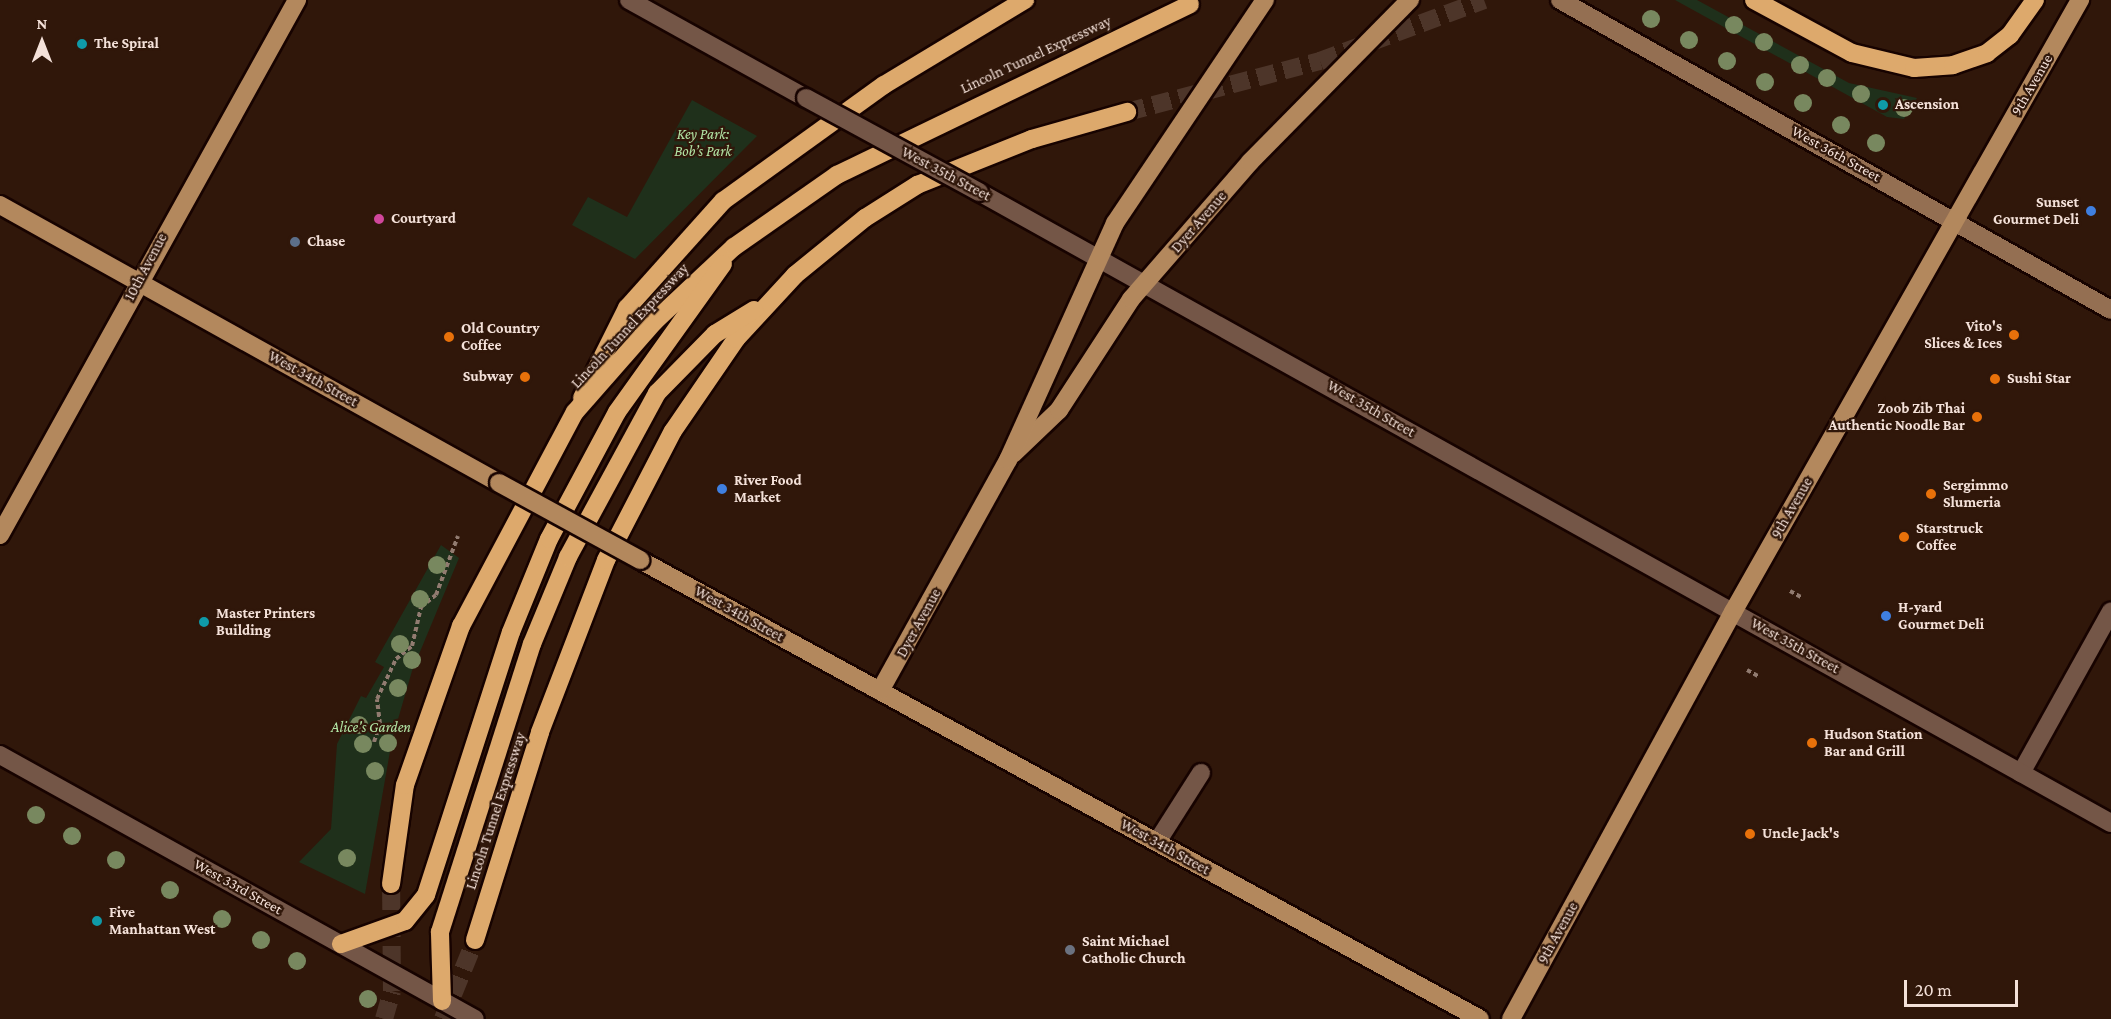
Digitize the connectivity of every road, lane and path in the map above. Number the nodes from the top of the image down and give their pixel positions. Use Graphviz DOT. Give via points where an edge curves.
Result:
graph roads {
  1 [pos="297,0"];
  2 [pos="629,0"];
  3 [pos="1025,0"];
  4 [pos="1265,0"];
  5 [pos="1410,0"];
  6 [pos="1560,0"];
  7 [pos="1754,0"];
  8 [pos="2035,0"];
  9 [pos="2080,0"];
  10 [pos="1190,4"];
  11 [pos="1127,112"];
  12 [pos="0,205"];
  13 [pos="1955,221"];
  14 [pos="734,247"];
  15 [pos="1097,257"];
  16 [pos="139,282"];
  17 [pos="1145,283"];
  18 [pos="765,303"];
  19 [pos="2111,310"];
  20 [pos="575,412"];
  21 [pos="1008,460"];
  22 [pos="0,535"];
  23 [pos="458,536"];
  24 [pos="1790,591"];
  25 [pos="1801,597"];
  26 [pos="2111,611"];
  27 [pos="1733,612"];
  28 [pos="1747,670"];
  29 [pos="1758,676"];
  30 [pos="880,691"];
  31 [pos="374,742"];
  32 [pos="0,755"];
  33 [pos="1201,773"];
  34 [pos="2021,773"];
  35 [pos="2111,823"];
  36 [pos="1157,843"];
  37 [pos="391,884"];
  38 [pos="475,940"];
  39 [pos="341,944"];
  40 [pos="442,1001"];
  41 [pos="475,1019"];
  42 [pos="1480,1019"];
  43 [pos="1511,1019"];
  1 -- 16 [label="main road, 10th Avenue"];
  2 -- 15 [label="street, West 35th Street, bridge"];
  3 -- 20 [label="highway" via="884,85 723,201 627,308"];
  4 -- 15 [label="main road, Dyer Avenue"];
  5 -- 17 [label="main road, Dyer Avenue" via="1250,162"];
  6 -- 13 [label="main road, West 36th Street"];
  7 -- 8 [label="highway" via="1852,53 1914,68 1953,65 1987,53 2010,35"];
  9 -- 13 [label="main road, 9th Avenue"];
  10 -- 14 [label="highway, Lincoln Tunnel Expressway" via="876,153"];
  11 -- 18 [label="highway, Lincoln Tunnel Expressway" via="1032,139 917,184 865,218"];
  12 -- 16 [label="main road, West 34th Street"];
  13 -- 19 [label="main road, West 36th Street"];
  13 -- 27 [label="main road, 9th Avenue"];
  14 -- 20 [label="highway, Lincoln Tunnel Expressway" via="686,287"];
  14 -- 39 [label="highway" via="628,396 549,539 496,676 426,895 405,921"];
  15 -- 17 [label="street, West 35th Street"];
  15 -- 21 [label="main road, Dyer Avenue"];
  16 -- 22 [label="main road, 10th Avenue"];
  16 -- 30 [label="main road, West 34th Street, bridge"];
  17 -- 21 [label="main road, Dyer Avenue" via="1118,316 1082,381"];
  17 -- 27 [label="street, West 35th Street"];
  18 -- 38 [label="highway, Lincoln Tunnel Expressway" via="673,431 606,560 540,732"];
  18 -- 40 [label="highway" via="715,334 657,393 568,557 525,666 440,932"];
  20 -- 37 [label="highway, Lincoln Tunnel Expressway" via="480,586 439,674 405,785"];
  21 -- 30 [label="main road, Dyer Avenue"];
  23 -- 31 [label="path" via="436,595 422,607 412,646 396,659 377,699 380,724"];
  24 -- 25 [label="path"];
  26 -- 34 [label="street"];
  27 -- 34 [label="street, West 35th Street"];
  27 -- 43 [label="main road, 9th Avenue"];
  28 -- 29 [label="path"];
  30 -- 36 [label="main road, West 34th Street"];
  32 -- 39 [label="street, West 33rd Street"];
  33 -- 36 [label="street"];
  34 -- 35 [label="street, West 35th Street"];
  36 -- 42 [label="main road, West 34th Street"];
  39 -- 40 [label="street, West 33rd Street"];
  40 -- 41 [label="street, West 33rd Street"];
}
